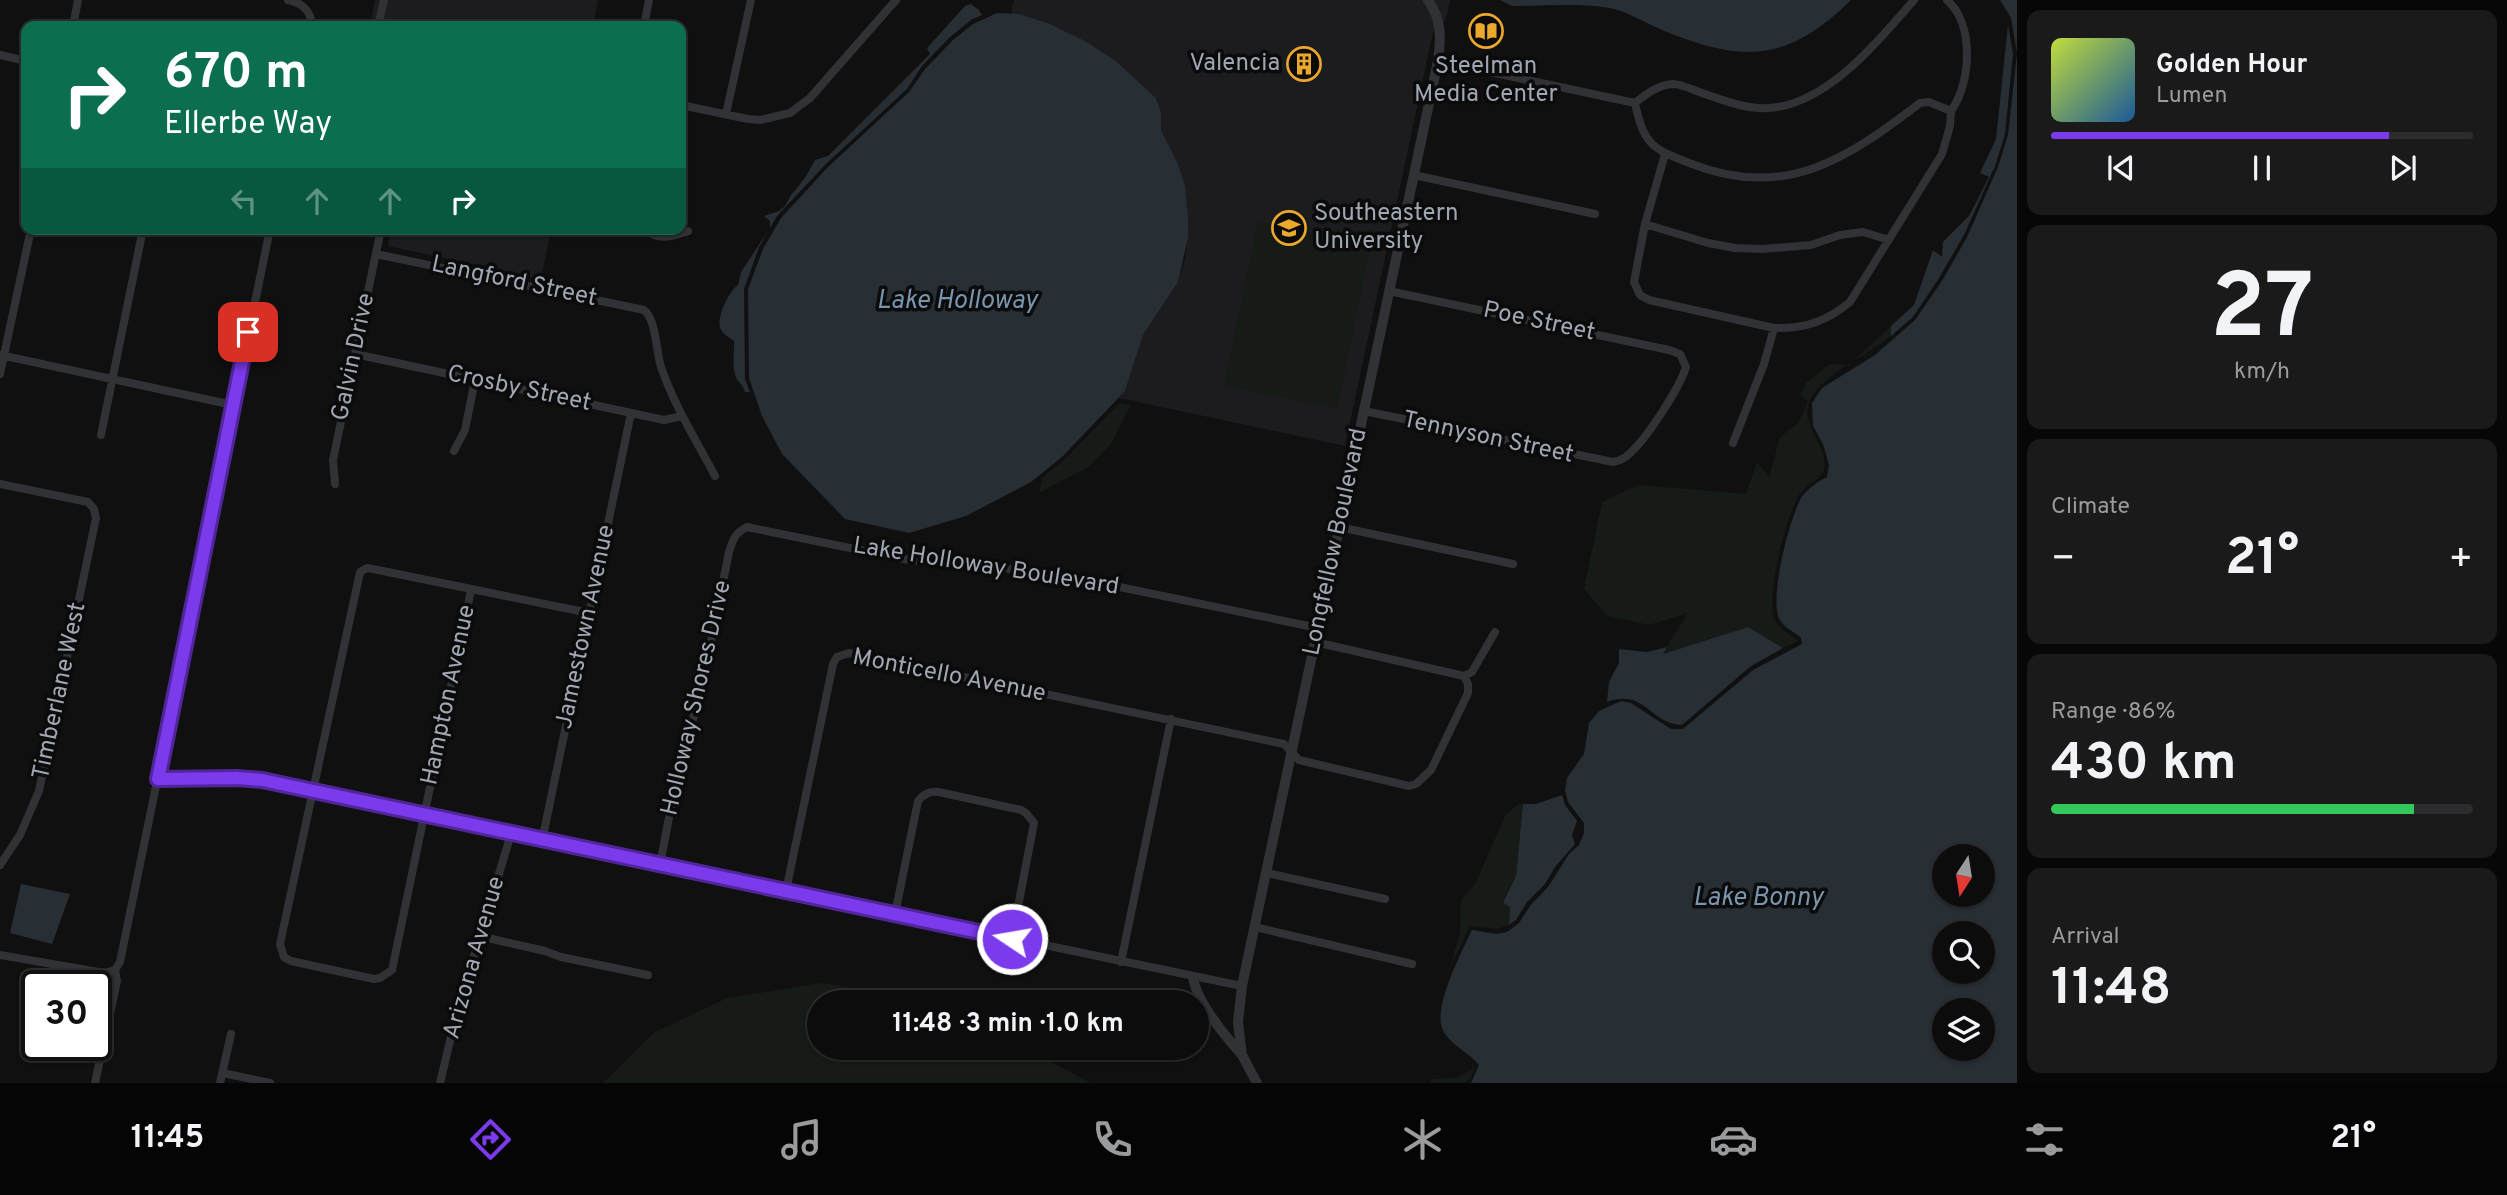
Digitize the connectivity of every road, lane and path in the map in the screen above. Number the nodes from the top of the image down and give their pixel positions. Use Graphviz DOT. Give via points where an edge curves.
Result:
graph roads {
  1 [pos="78,0"];
  2 [pos="288,0"];
  3 [pos="384,0"];
  4 [pos="649,0"];
  5 [pos="751,0"];
  6 [pos="896,0"];
  7 [pos="1429,0"];
  8 [pos="1914,0"];
  9 [pos="1947,0"];
  10 [pos="74,21"];
  11 [pos="311,21"];
  12 [pos="379,21"];
  13 [pos="645,21"];
  14 [pos="0,55"];
  15 [pos="21,60"];
  16 [pos="1438,61"];
  17 [pos="1635,103"];
  18 [pos="686,106"];
  19 [pos="1951,111"];
  20 [pos="726,114"];
  21 [pos="1665,154"];
  22 [pos="1414,175"];
  23 [pos="1595,214"];
  24 [pos="1645,224"];
  25 [pos="30,235"];
  26 [pos="142,235"];
  27 [pos="269,235"];
  28 [pos="380,235"];
  29 [pos="651,235"];
  30 [pos="675,235"];
  31 [pos="1889,240"];
  32 [pos="376,254"];
  33 [pos="1389,291"];
  34 [pos="1774,328"];
  35 [pos="355,354"];
  36 [pos="2,356"];
  37 [pos="0,374"];
  38 [pos="113,380"];
  39 [pos="475,380"];
  40 [pos="233,405"];
  41 [pos="1364,411"];
  42 [pos="631,413"];
  43 [pos="682,416"];
  44 [pos="101,435"];
  45 [pos="1733,443"];
  46 [pos="454,451"];
  47 [pos="1613,463"];
  48 [pos="715,475"];
  49 [pos="0,484"];
  50 [pos="335,484"];
  51 [pos="1339,527"];
  52 [pos="737,532"];
  53 [pos="1513,564"];
  54 [pos="471,590"];
  55 [pos="589,613"];
  56 [pos="1318,628"];
  57 [pos="1495,632"];
  58 [pos="1315,642"];
  59 [pos="1464,676"];
  60 [pos="1171,719"];
  61 [pos="1292,752"];
  62 [pos="158,779"];
  63 [pos="311,791"];
  64 [pos="424,815"];
  65 [pos="511,834"];
  66 [pos="542,841"];
  67 [pos="660,865"];
  68 [pos="0,866"];
  69 [pos="1267,873"];
  70 [pos="786,891"];
  71 [pos="1385,899"];
  72 [pos="895,914"];
  73 [pos="1255,928"];
  74 [pos="479,936"];
  75 [pos="1012,939"];
  76 [pos="0,955"];
  77 [pos="1121,962"];
  78 [pos="1412,964"];
  79 [pos="115,970"];
  80 [pos="648,975"];
  81 [pos="1193,977"];
  82 [pos="1242,986"];
  83 [pos="231,1034"];
  84 [pos="1242,1055"];
  85 [pos="223,1073"];
  86 [pos="95,1083"];
  87 [pos="220,1083"];
  88 [pos="270,1083"];
  89 [pos="440,1083"];
  90 [pos="1257,1083"];
  1 -- 10 [label="street"];
  2 -- 11 [label="street" via="303,6"];
  3 -- 12 [label="street"];
  4 -- 13 [label="street"];
  5 -- 20 [label="street"];
  6 -- 20 [label="street" via="801,106 761,120"];
  7 -- 16 [label="street, Longfellow Boulevard" via="1439,23"];
  8 -- 17 [label="street" via="1860,61 1799,101 1741,107 1674,84 1655,89"];
  9 -- 19 [label="street" via="1965,33 1966,54 1959,99"];
  14 -- 15 [label="street"];
  16 -- 17 [label="street"];
  16 -- 22 [label="street, Longfellow Boulevard"];
  17 -- 21 [label="street" via="1646,138"];
  18 -- 20 [label="street"];
  19 -- 21 [label="street" via="1920,103 1852,151 1801,174 1770,178 1726,175"];
  19 -- 31 [label="street" via="1942,155"];
  21 -- 24 [label="street"];
  22 -- 23 [label="street"];
  22 -- 33 [label="street, Longfellow Boulevard"];
  24 -- 31 [label="street" via="1708,243 1749,248 1811,245 1863,232"];
  24 -- 34 [label="street" via="1634,282 1640,295"];
  25 -- 36 [label="street"];
  26 -- 38 [label="street"];
  27 -- 40 [label="street"];
  28 -- 32 [label="street, Galvin Drive"];
  29 -- 30 [label="street"];
  31 -- 34 [label="street" via="1850,302 1840,310 1816,324"];
  32 -- 35 [label="street, Galvin Drive"];
  32 -- 43 [label="street, Langford Street" via="644,310 650,315 662,369"];
  33 -- 41 [label="street, Longfellow Boulevard"];
  33 -- 47 [label="street, Poe Street" via="1680,354 1686,367 1679,382 1629,455"];
  34 -- 45 [label="street"];
  35 -- 39 [label="street, Crosby Street"];
  35 -- 50 [label="street, Galvin Drive" via="333,460"];
  36 -- 37 [label="street"];
  36 -- 38 [label="street"];
  38 -- 40 [label="street"];
  38 -- 44 [label="street"];
  39 -- 42 [label="street, Crosby Street"];
  39 -- 46 [label="street" via="466,429"];
  40 -- 62 [label="street"];
  41 -- 47 [label="street, Tennyson Street"];
  41 -- 51 [label="street, Longfellow Boulevard"];
  42 -- 43 [label="street, Crosby Street" via="664,420"];
  42 -- 55 [label="street, Jamestown Avenue"];
  43 -- 48 [label="street"];
  49 -- 68 [label="street, Timberlane West" via="88,502 96,518 45,767 30,814"];
  51 -- 53 [label="street"];
  51 -- 56 [label="street, Longfellow Boulevard"];
  52 -- 56 [label="street, Lake Holloway Boulevard" via="757,527 909,560 1047,572"];
  52 -- 67 [label="street, Holloway Shores Drive"];
  54 -- 55 [label="street"];
  54 -- 63 [label="street" via="373,569 358,577"];
  54 -- 64 [label="street, Hampton Avenue"];
  55 -- 66 [label="street, Jamestown Avenue"];
  56 -- 58 [label="street, Longfellow Boulevard"];
  57 -- 59 [label="street" via="1472,672"];
  58 -- 59 [label="street"];
  58 -- 61 [label="street, Longfellow Boulevard"];
  59 -- 61 [label="street, Monticello Avenue" via="1468,693 1432,770 1416,784 1299,760"];
  60 -- 61 [label="street, Monticello Avenue" via="1284,744"];
  60 -- 70 [label="street, Monticello Avenue" via="843,654 834,664"];
  60 -- 77 [label="street"];
  61 -- 69 [label="street, Longfellow Boulevard"];
  62 -- 63 [label="street" via="251,779"];
  62 -- 79 [label="street"];
  63 -- 64 [label="street"];
  63 -- 64 [label="street, Hampton Avenue" via="280,950 291,961 380,978 392,971"];
  64 -- 65 [label="street"];
  65 -- 66 [label="street"];
  65 -- 74 [label="street, Arizona Avenue"];
  66 -- 67 [label="street"];
  67 -- 70 [label="street"];
  69 -- 71 [label="street"];
  69 -- 73 [label="street, Longfellow Boulevard"];
  70 -- 72 [label="street"];
  72 -- 75 [label="street"];
  72 -- 75 [label="street" via="918,801 931,791 939,792 1021,810 1034,823"];
  73 -- 78 [label="street"];
  73 -- 82 [label="street, Longfellow Boulevard"];
  74 -- 80 [label="street"];
  74 -- 89 [label="street, Arizona Avenue"];
  75 -- 77 [label="street"];
  76 -- 79 [label="street" via="103,973"];
  77 -- 81 [label="street"];
  79 -- 86 [label="street" via="117,981"];
  81 -- 82 [label="street"];
  81 -- 84 [label="street" via="1194,986"];
  82 -- 84 [label="street, Longfellow Boulevard" via="1238,1021"];
  83 -- 85 [label="street"];
  84 -- 90 [label="street, Longfellow Boulevard"];
  85 -- 87 [label="street"];
  85 -- 88 [label="street"];
}
